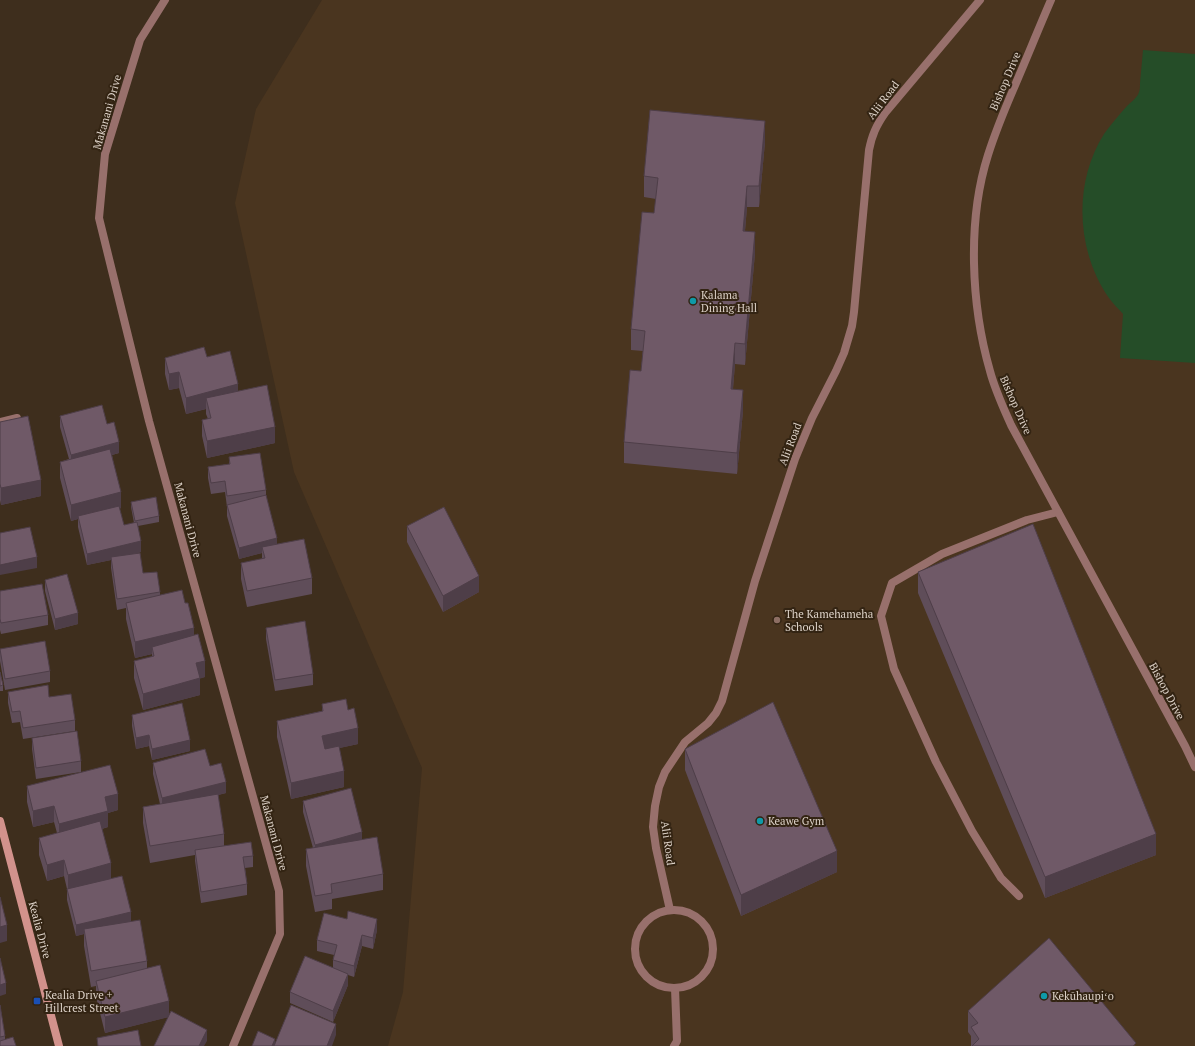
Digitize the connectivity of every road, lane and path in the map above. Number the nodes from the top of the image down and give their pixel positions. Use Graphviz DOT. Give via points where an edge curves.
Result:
graph roads {
  1 [pos="165,0"];
  2 [pos="980,0"];
  3 [pos="1051,0"];
  4 [pos="17,418"];
  5 [pos="0,422"];
  6 [pos="1058,512"];
  7 [pos="1195,767"];
  8 [pos="0,822"];
  9 [pos="1019,896"];
  10 [pos="670,910"];
  11 [pos="675,988"];
  12 [pos="59,1046"];
  13 [pos="232,1046"];
  14 [pos="674,1046"];
  1 -- 13 [label="street, Makanani Drive" via="140,40 105,154 99,218 149,421 279,891 280,934"];
  2 -- 10 [label="street, Alii Road" via="885,113 872,135 854,312 844,353 795,459 755,581 722,701 708,723 685,742 659,787 653,827"];
  3 -- 6 [label="street, Bishop Drive" via="988,155 977,208 974,272 979,324 998,398"];
  4 -- 5 [label="street"];
  6 -- 7 [label="street, Bishop Drive"];
  6 -- 9 [label="street" via="1027,520 942,554 892,583 880,616 894,669 936,762 976,838 1001,878"];
  8 -- 12 [label="street, Kealia Drive"];
  10 -- 11 [label="street" via="658,912 647,920 639,931 635,957 640,970 650,980 662,987"];
  10 -- 11 [label="street" via="684,910 705,924 711,935 713,947 712,960 698,980 687,986"];
  11 -- 14 [label="street" via="677,1041"];
}
